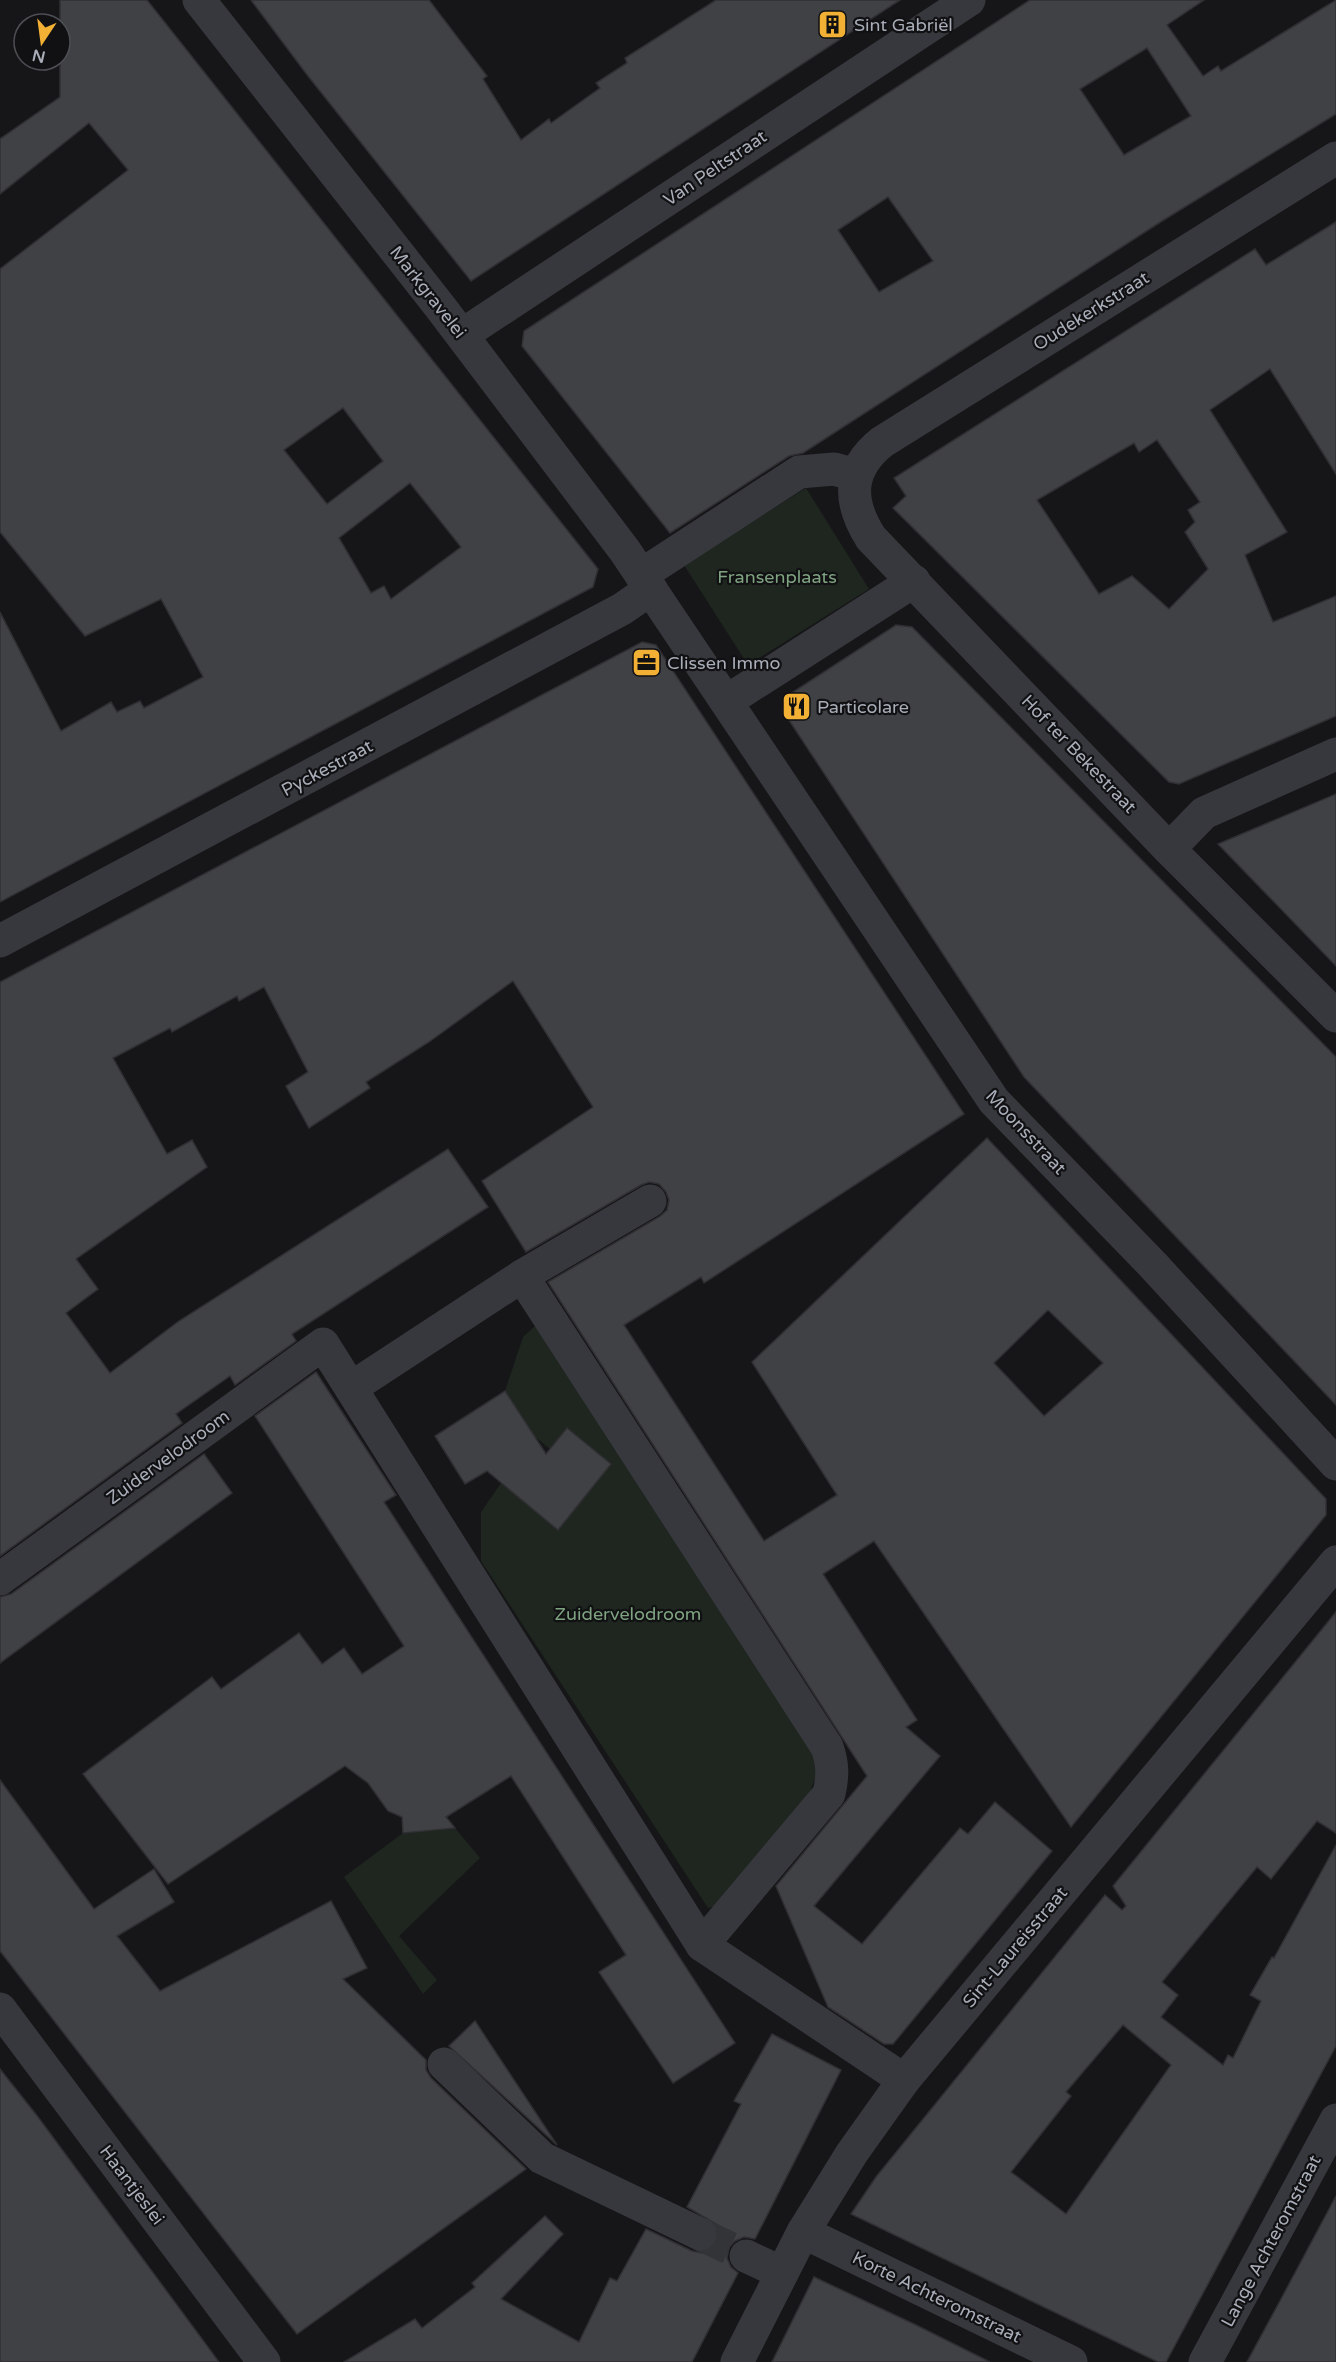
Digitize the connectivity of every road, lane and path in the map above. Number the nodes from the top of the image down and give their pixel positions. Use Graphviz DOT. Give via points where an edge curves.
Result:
graph roads {
  1 [pos="199,0"];
  2 [pos="969,0"];
  3 [pos="1336,158"];
  4 [pos="462,335"];
  5 [pos="856,475"];
  6 [pos="914,581"];
  7 [pos="646,582"];
  8 [pos="727,701"];
  9 [pos="1336,754"];
  10 [pos="1169,849"];
  11 [pos="0,941"];
  12 [pos="1336,1016"];
  13 [pos="650,1201"];
  14 [pos="522,1276"];
  15 [pos="351,1388"];
  16 [pos="1336,1464"];
  17 [pos="1336,1562"];
  18 [pos="0,1579"];
  19 [pos="702,1945"];
  20 [pos="0,2009"];
  21 [pos="444,2064"];
  22 [pos="904,2080"];
  23 [pos="1336,2120"];
  24 [pos="803,2232"];
  25 [pos="700,2234"];
  26 [pos="746,2256"];
  27 [pos="782,2273"];
  28 [pos="264,2362"];
  29 [pos="737,2362"];
  30 [pos="1071,2362"];
  31 [pos="1205,2362"];
  1 -- 4 [label="street, Markgravelei"];
  2 -- 4 [label="street, Van Peltstraat"];
  3 -- 5 [label="street, Oudekerkstraat" via="882,442 861,462"];
  4 -- 7 [label="street, Markgravelei"];
  5 -- 6 [label="street, Hof ter Bekestraat" via="854,500 864,527"];
  5 -- 7 [label="street" via="834,469 799,472"];
  6 -- 8 [label="street"];
  6 -- 10 [label="street, Hof ter Bekestraat"];
  7 -- 8 [label="street"];
  7 -- 11 [label="street, Pyckestraat" via="622,609"];
  8 -- 16 [label="street, Moonsstraat" via="994,1101 1153,1265"];
  9 -- 10 [label="street" via="1204,813"];
  10 -- 12 [label="street, Hof ter Bekestraat"];
  13 -- 14 [label="street"];
  14 -- 15 [label="street"];
  14 -- 19 [label="street" via="827,1747 833,1763 829,1794"];
  15 -- 18 [label="street, Zuidervelodroom" via="323,1344"];
  15 -- 19 [label="street, Zuidervelodroom"];
  17 -- 22 [label="street, Sint-Laureisstraat"];
  19 -- 22 [label="street, Zuidervelodroom"];
  20 -- 28 [label="street, Haantjeslei"];
  21 -- 25 [label="street" via="542,2158"];
  22 -- 24 [label="street, Sint-Laureisstraat"];
  23 -- 31 [label="street, Lange Achteromstraat"];
  24 -- 27 [label="street, Sint-Laureisstraat"];
  24 -- 30 [label="street, Korte Achteromstraat"];
  26 -- 27 [label="street"];
  27 -- 29 [label="street, Sint-Laureisstraat"];
}
